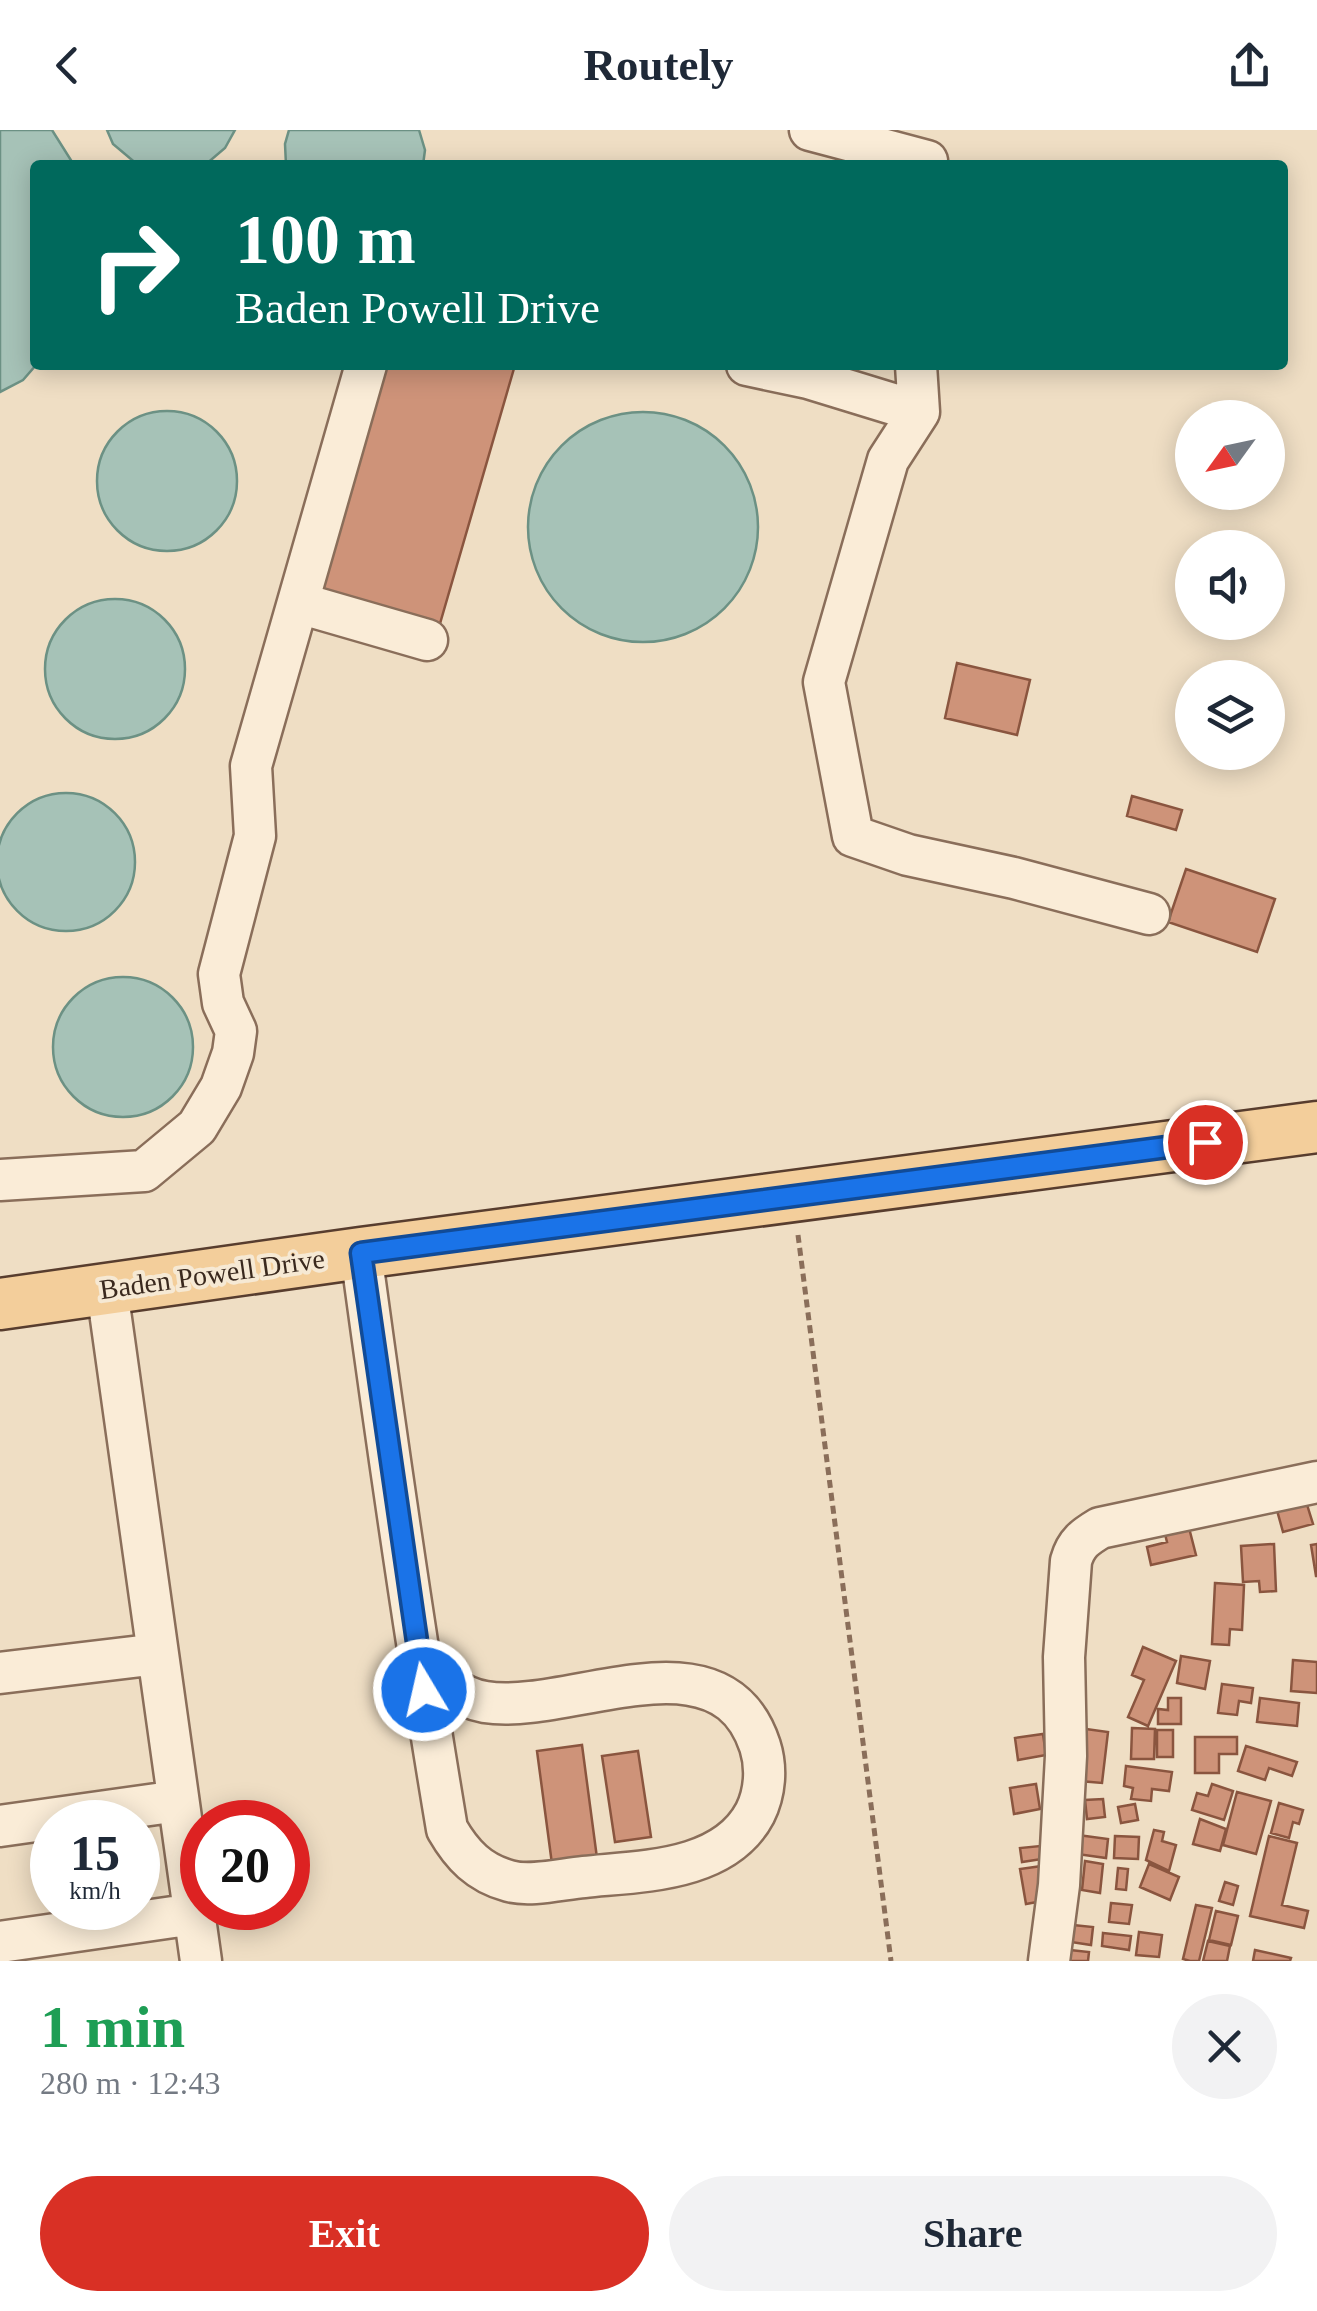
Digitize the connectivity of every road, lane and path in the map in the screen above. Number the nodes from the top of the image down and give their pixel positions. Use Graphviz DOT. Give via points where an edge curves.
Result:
graph roads {
  1 [pos="810,130"];
  2 [pos="929,152"];
  3 [pos="365,370"];
  4 [pos="770,370"];
  5 [pos="916,370"];
  6 [pos="919,412"];
  7 [pos="300,603"];
  8 [pos="427,640"];
  9 [pos="1149,914"];
  10 [pos="1317,1127"];
  11 [pos="0,1180"];
  12 [pos="793,1195"];
  13 [pos="361,1253"];
  14 [pos="107,1290"];
  15 [pos="0,1304"];
  16 [pos="1317,1482"];
  17 [pos="158,1654"];
  18 [pos="418,1656"];
  19 [pos="0,1673"];
  20 [pos="178,1801"];
  21 [pos="180,1815"];
  22 [pos="0,1826"];
  23 [pos="180,1916"];
  24 [pos="196,1930"];
  25 [pos="0,1942"];
  26 [pos="201,1961"];
  27 [pos="892,1961"];
  28 [pos="1049,1961"];
  1 -- 2 [label="street"];
  3 -- 7 [label="street"];
  4 -- 6 [label="street"];
  5 -- 6 [label="street"];
  6 -- 9 [label="street" via="888,460 824,682 853,836"];
  7 -- 8 [label="street"];
  7 -- 11 [label="street" via="251,766 255,836 220,974 236,1031 221,1087 197,1127 144,1172"];
  10 -- 12 [label="main road, Baden Powell Drive"];
  12 -- 13 [label="main road, Baden Powell Drive"];
  12 -- 27 [label="path"];
  13 -- 14 [label="main road, Baden Powell Drive"];
  13 -- 18 [label="street"];
  14 -- 15 [label="main road, Baden Powell Drive"];
  14 -- 17 [label="street"];
  16 -- 28 [label="street" via="1100,1528 1074,1548 1064,1658 1059,1885"];
  17 -- 19 [label="street"];
  17 -- 20 [label="street"];
  18 -- 18 [label="street" via="440,1681 485,1702 522,1703 663,1682 698,1685 726,1699 749,1724 761,1747 761,1801 748,1826 692,1861 513,1883 487,1873 461,1854 447,1830"];
  20 -- 21 [label="street"];
  20 -- 22 [label="street"];
  23 -- 25 [label="street"];
  24 -- 26 [label="street"];
}
